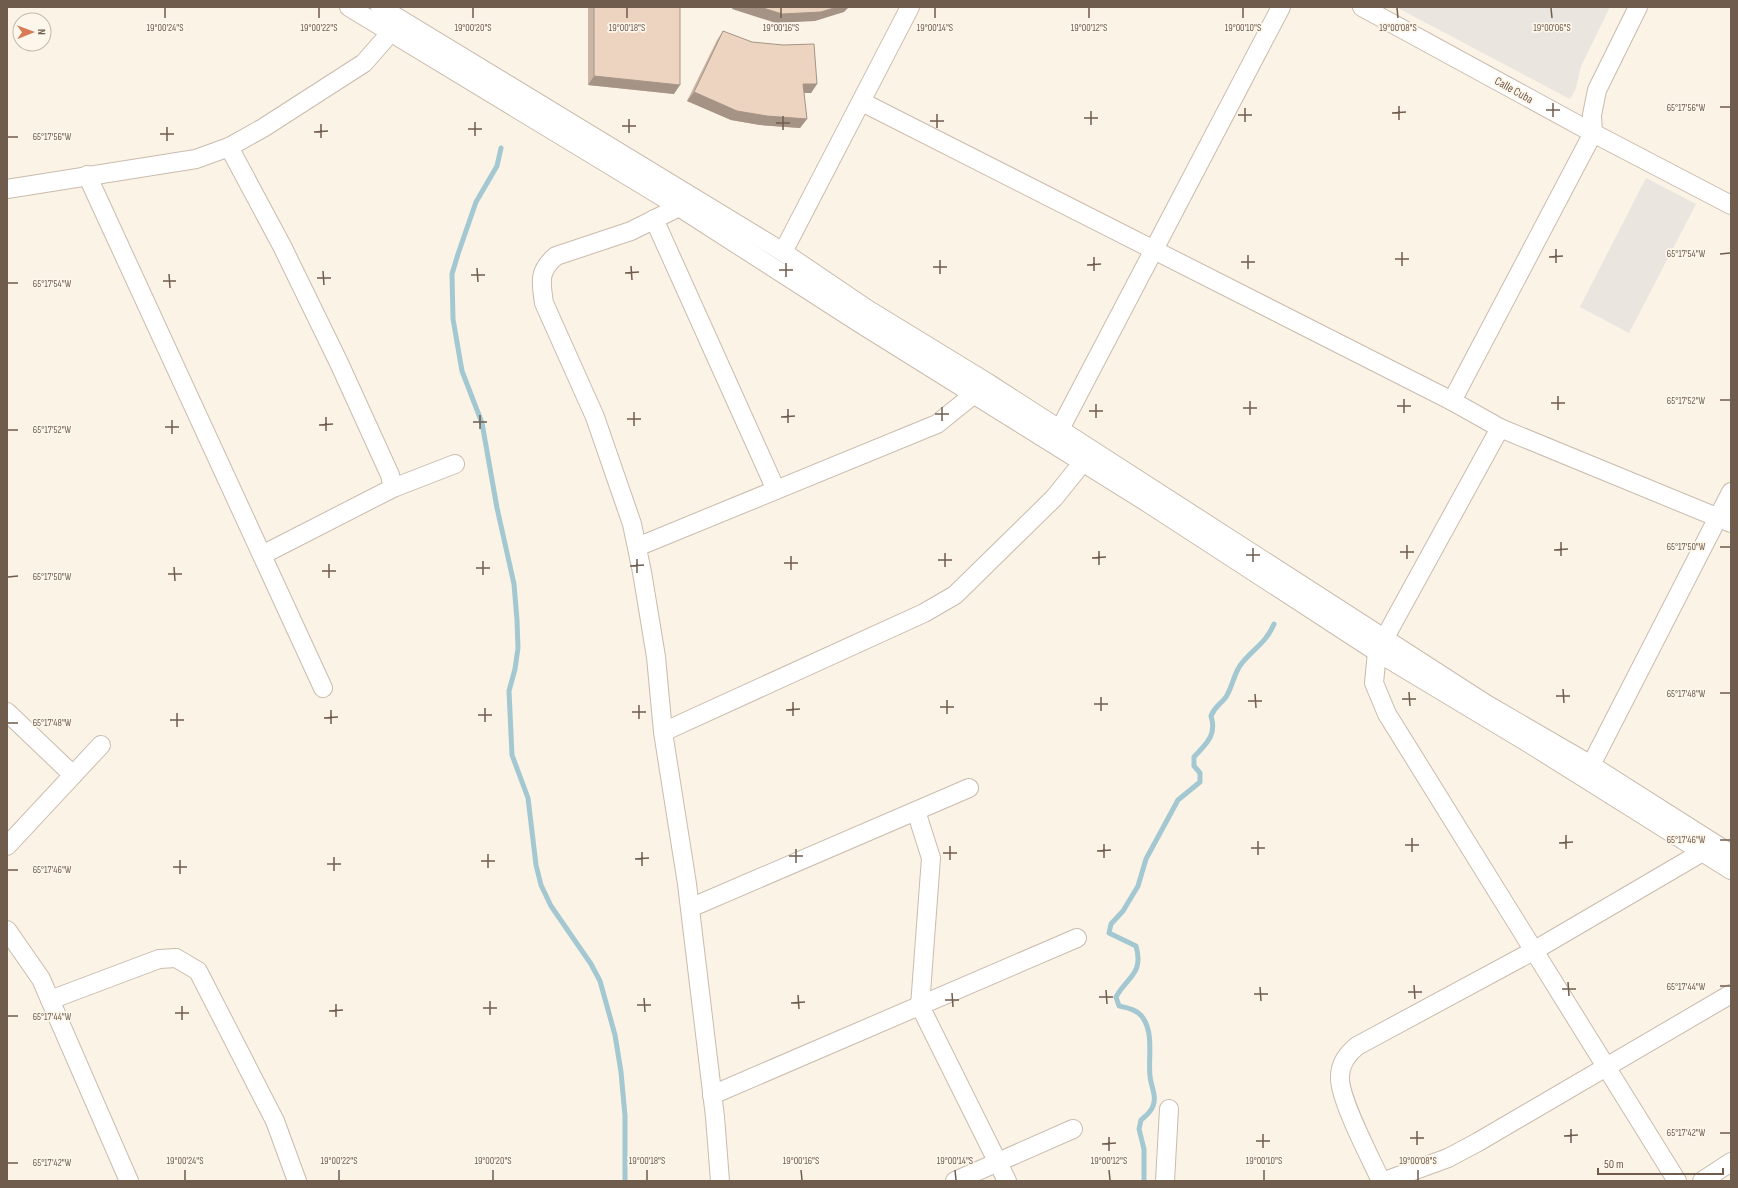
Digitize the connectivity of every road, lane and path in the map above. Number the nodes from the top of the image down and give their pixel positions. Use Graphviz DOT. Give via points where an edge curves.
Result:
graph roads {
  1 [pos="349,7"];
  2 [pos="380,7"];
  3 [pos="910,7"];
  4 [pos="1281,7"];
  5 [pos="1362,7"];
  6 [pos="1638,7"];
  7 [pos="396,27"];
  8 [pos="862,102"];
  9 [pos="1594,133"];
  10 [pos="229,147"];
  11 [pos="87,175"];
  12 [pos="7,189"];
  13 [pos="1731,205"];
  14 [pos="679,208"];
  15 [pos="654,219"];
  16 [pos="1155,250"];
  17 [pos="783,252"];
  18 [pos="981,388"];
  19 [pos="1452,401"];
  20 [pos="1500,428"];
  21 [pos="1060,429"];
  22 [pos="1083,462"];
  23 [pos="455,464"];
  24 [pos="393,488"];
  25 [pos="776,490"];
  26 [pos="1731,492"];
  27 [pos="1724,520"];
  28 [pos="637,547"];
  29 [pos="262,555"];
  30 [pos="1380,645"];
  31 [pos="323,688"];
  32 [pos="7,712"];
  33 [pos="663,732"];
  34 [pos="101,745"];
  35 [pos="1591,765"];
  36 [pos="73,775"];
  37 [pos="969,788"];
  38 [pos="916,811"];
  39 [pos="7,846"];
  40 [pos="1709,848"];
  41 [pos="1731,854"];
  42 [pos="1731,870"];
  43 [pos="690,908"];
  44 [pos="7,930"];
  45 [pos="1077,938"];
  46 [pos="1535,950"];
  47 [pos="1731,994"];
  48 [pos="50,1000"];
  49 [pos="920,1006"];
  50 [pos="1606,1066"];
  51 [pos="712,1095"];
  52 [pos="1169,1109"];
  53 [pos="1072,1129"];
  54 [pos="998,1162"];
  55 [pos="1731,1162"];
  56 [pos="130,1181"];
  57 [pos="297,1181"];
  58 [pos="720,1181"];
  59 [pos="955,1181"];
  60 [pos="1007,1181"];
  61 [pos="1165,1181"];
  62 [pos="1381,1181"];
  63 [pos="1385,1181"];
  64 [pos="1677,1181"];
  65 [pos="1702,1181"];
  1 -- 7 [label="street"];
  2 -- 7 [label="street"];
  3 -- 8 [label="street"];
  4 -- 16 [label="street"];
  5 -- 9 [label="street, Calle Cuba"];
  6 -- 9 [label="street" via="1597,90 1592,115"];
  7 -- 10 [label="street" via="364,63"];
  7 -- 14 [label="street"];
  7 -- 17 [label="street"];
  8 -- 16 [label="street"];
  8 -- 17 [label="street"];
  9 -- 13 [label="street, Calle Cuba"];
  9 -- 19 [label="street"];
  10 -- 11 [label="street" via="196,159"];
  10 -- 24 [label="street" via="340,363 390,475"];
  11 -- 12 [label="street"];
  11 -- 29 [label="street"];
  14 -- 15 [label="street"];
  14 -- 18 [label="street" via="861,324"];
  15 -- 25 [label="street"];
  15 -- 28 [label="street" via="631,231 556,256 547,264 541,283 544,303 600,430 632,524"];
  16 -- 19 [label="street"];
  16 -- 21 [label="street"];
  17 -- 18 [label="street"];
  18 -- 21 [label="street"];
  18 -- 22 [label="street"];
  18 -- 25 [label="street" via="937,424"];
  19 -- 20 [label="street"];
  20 -- 27 [label="street"];
  20 -- 30 [label="street"];
  21 -- 30 [label="street"];
  22 -- 30 [label="street"];
  22 -- 33 [label="street" via="1054,498 955,595 924,613"];
  23 -- 24 [label="street"];
  24 -- 29 [label="street"];
  25 -- 28 [label="street"];
  26 -- 27 [label="street"];
  27 -- 35 [label="street"];
  28 -- 33 [label="street" via="656,657"];
  29 -- 31 [label="street"];
  30 -- 35 [label="street"];
  30 -- 40 [label="street" via="1530,744"];
  30 -- 46 [label="street" via="1374,683 1387,714"];
  32 -- 36 [label="street"];
  33 -- 43 [label="street"];
  34 -- 36 [label="street"];
  35 -- 40 [label="street"];
  36 -- 39 [label="street"];
  37 -- 38 [label="street"];
  38 -- 43 [label="street"];
  38 -- 49 [label="street" via="931,858"];
  40 -- 41 [label="street"];
  40 -- 42 [label="street"];
  40 -- 46 [label="street"];
  43 -- 51 [label="street"];
  44 -- 48 [label="street" via="41,979"];
  45 -- 49 [label="street"];
  46 -- 50 [label="street"];
  46 -- 62 [label="street" via="1357,1046 1347,1055 1340,1077 1342,1095"];
  47 -- 50 [label="street"];
  48 -- 56 [label="street"];
  48 -- 57 [label="street" via="159,959 176,958 198,971 275,1121"];
  49 -- 51 [label="street"];
  49 -- 54 [label="street"];
  50 -- 63 [label="street" via="1448,1158"];
  50 -- 64 [label="street"];
  51 -- 58 [label="street"];
  52 -- 61 [label="street"];
  53 -- 54 [label="street"];
  54 -- 59 [label="street"];
  54 -- 60 [label="street"];
  55 -- 65 [label="street"];
}
